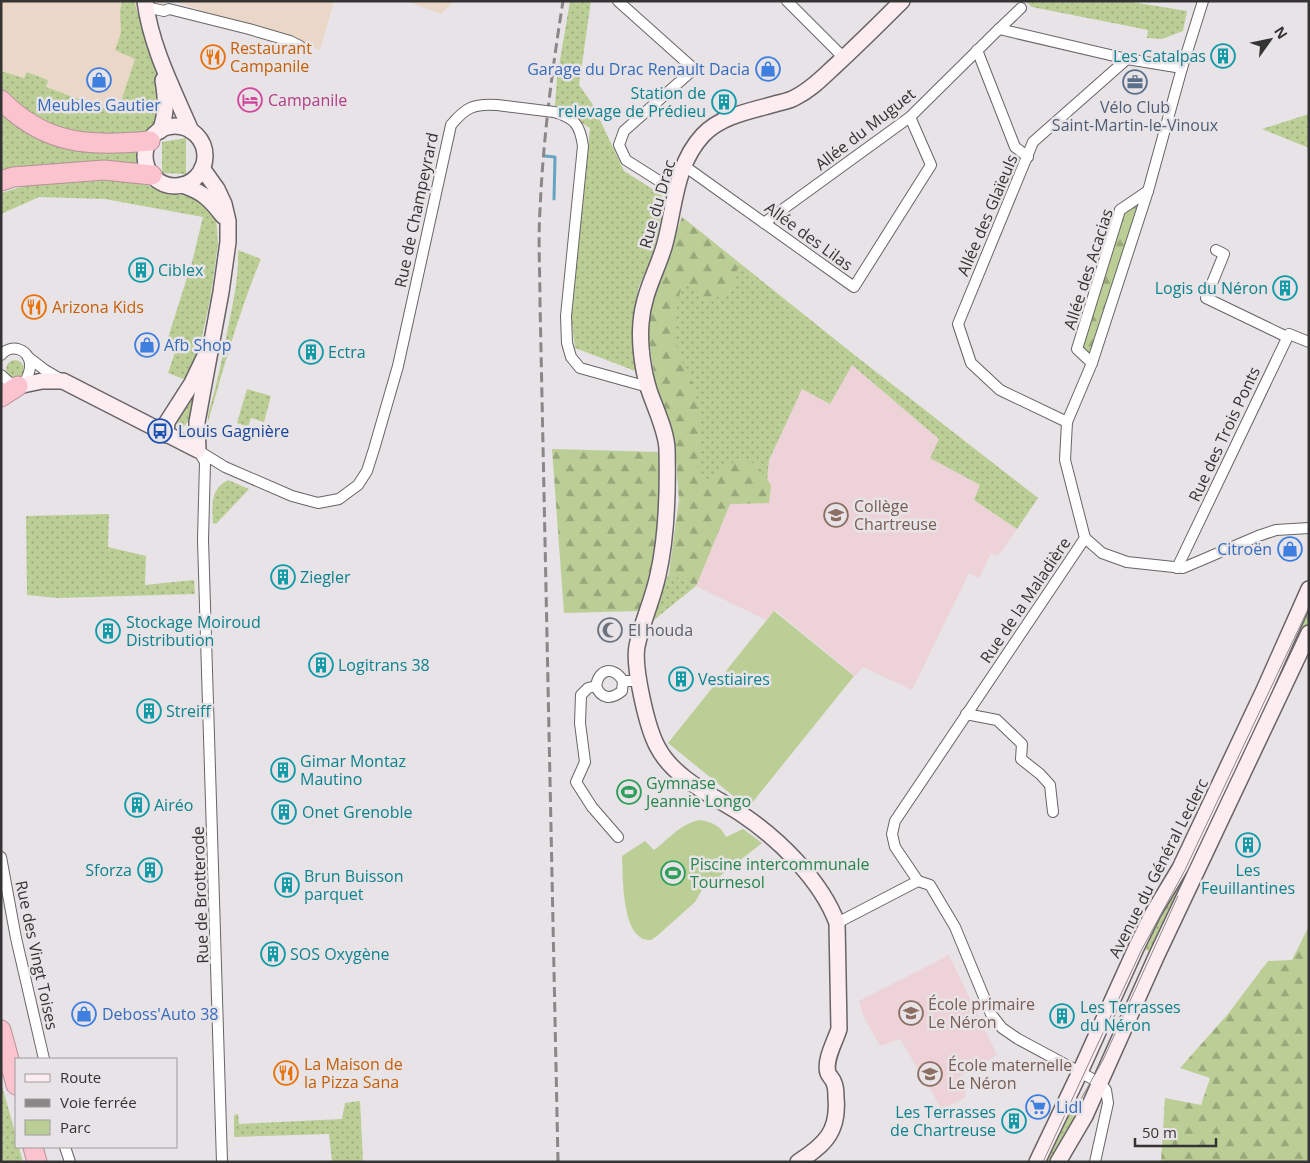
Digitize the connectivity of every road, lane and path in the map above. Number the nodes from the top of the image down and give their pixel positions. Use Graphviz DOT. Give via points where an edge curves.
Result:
graph roads {
  1 [pos="618,1"];
  2 [pos="788,1"];
  3 [pos="902,1"];
  4 [pos="1203,1"];
  5 [pos="146,4"];
  6 [pos="1021,8"];
  7 [pos="164,11"];
  8 [pos="999,30"];
  9 [pos="977,50"];
  10 [pos="844,58"];
  11 [pos="1127,59"];
  12 [pos="161,61"];
  13 [pos="1182,68"];
  14 [pos="1,100"];
  15 [pos="910,117"];
  16 [pos="191,131"];
  17 [pos="155,136"];
  18 [pos="1028,156"];
  19 [pos="683,165"];
  20 [pos="202,168"];
  21 [pos="152,175"];
  22 [pos="1,181"];
  23 [pos="182,185"];
  24 [pos="1148,191"];
  25 [pos="675,192"];
  26 [pos="227,221"];
  27 [pos="764,223"];
  28 [pos="1216,250"];
  29 [pos="1287,337"];
  30 [pos="1309,342"];
  31 [pos="209,348"];
  32 [pos="1,355"];
  33 [pos="28,357"];
  34 [pos="1092,363"];
  35 [pos="1,375"];
  36 [pos="63,380"];
  37 [pos="21,385"];
  38 [pos="648,387"];
  39 [pos="1,397"];
  40 [pos="1067,422"];
  41 [pos="166,435"];
  42 [pos="198,450"];
  43 [pos="222,465"];
  44 [pos="204,477"];
  45 [pos="1309,528"];
  46 [pos="1085,538"];
  47 [pos="1177,568"];
  48 [pos="1309,589"];
  49 [pos="1309,633"];
  50 [pos="623,681"];
  51 [pos="640,681"];
  52 [pos="596,686"];
  53 [pos="966,714"];
  54 [pos="1053,812"];
  55 [pos="618,837"];
  56 [pos="1,857"];
  57 [pos="918,881"];
  58 [pos="836,923"];
  59 [pos="1,1030"];
  60 [pos="44,1058"];
  61 [pos="1080,1072"];
  62 [pos="15,1081"];
  63 [pos="1100,1083"];
  64 [pos="33,1148"];
  65 [pos="65,1148"];
  66 [pos="37,1162"];
  67 [pos="70,1162"];
  68 [pos="222,1162"];
  69 [pos="798,1162"];
  70 [pos="1037,1162"];
  71 [pos="1058,1162"];
  72 [pos="1094,1162"];
  1 -- 25 [label="street" via="694,69 624,131 619,145 626,160"];
  2 -- 10 [label="street"];
  3 -- 10 [label="street, Rue du Drac"];
  4 -- 13 [label="street, Allée des Acacias"];
  5 -- 7 [label="street"];
  5 -- 12 [label="street"];
  6 -- 8 [label="street, Allée du Muguet"];
  7 -- 7 [label="street" via="168,16 288,46 300,46 249,29 169,9"];
  8 -- 9 [label="street, Allée du Muguet"];
  8 -- 11 [label="street"];
  9 -- 15 [label="street, Allée du Muguet"];
  9 -- 18 [label="street" via="1015,147"];
  10 -- 19 [label="street, Rue du Drac" via="794,98 728,118 703,135"];
  11 -- 13 [label="street"];
  11 -- 18 [label="street, Allée des Glaïeuls" via="1033,142"];
  12 -- 16 [label="street"];
  12 -- 17 [label="street" via="166,103 164,121"];
  13 -- 24 [label="street, Allée des Acacias"];
  14 -- 17 [label="highway" via="27,123 77,142 119,144"];
  15 -- 27 [label="street, Allée du Muguet"];
  15 -- 27 [label="street, Allée des Lilas" via="931,165 854,287"];
  16 -- 17 [label="street" via="176,126"];
  16 -- 20 [label="street" via="202,144"];
  17 -- 21 [label="street" via="146,150"];
  18 -- 40 [label="street, Allée des Glaïeuls" via="958,324 971,363 1000,390"];
  19 -- 25 [label="street, Rue du Drac"];
  19 -- 27 [label="street, Allée des Lilas"];
  20 -- 23 [label="street" via="191,182"];
  20 -- 26 [label="street" via="217,189"];
  21 -- 22 [label="highway" via="104,170 13,177"];
  21 -- 23 [label="street" via="166,184"];
  23 -- 26 [label="street" via="207,197"];
  24 -- 34 [label="street, Allée des Acacias"];
  24 -- 34 [label="street, Allée des Acacias" via="1120,210 1078,349"];
  25 -- 38 [label="street, Rue du Drac" via="663,250 643,306 641,325"];
  26 -- 31 [label="street" via="228,249"];
  28 -- 29 [label="street" via="1224,254 1206,298"];
  29 -- 30 [label="street" via="1289,334"];
  29 -- 47 [label="street, Rue des Trois Ponts"];
  31 -- 41 [label="street" via="192,384 167,422"];
  31 -- 42 [label="street" via="197,422"];
  32 -- 33 [label="street" via="16,348"];
  33 -- 36 [label="street"];
  33 -- 37 [label="street" via="30,369"];
  34 -- 40 [label="street, Allée des Acacias"];
  35 -- 37 [label="street" via="11,384"];
  36 -- 37 [label="street"];
  36 -- 41 [label="street"];
  37 -- 39 [label="highway"];
  38 -- 43 [label="street, Rue de Champeyrard, bridge" via="580,368 571,357 567,343 566,316 583,146 580,130 574,121 554,112 483,104 462,111 451,125 398,366 367,471 358,485 339,499 318,503 292,496"];
  38 -- 51 [label="street, Rue du Drac" via="667,446 667,512 659,574 636,649"];
  40 -- 46 [label="street, Allée des Acacias" via="1066,460"];
  41 -- 42 [label="street"];
  42 -- 43 [label="street, Rue de Champeyrard"];
  42 -- 44 [label="street, Rue de Brotterode" via="205,462"];
  43 -- 44 [label="street"];
  44 -- 68 [label="street, Rue de Brotterode" via="203,540"];
  45 -- 47 [label="street, Rue de la Maladière" via="1276,530"];
  46 -- 47 [label="street, Rue de la Maladière" via="1102,553 1127,562"];
  46 -- 53 [label="street, Rue de la Maladière"];
  48 -- 61 [label="street, Avenue du Général Leclerc" via="1180,868 1136,948"];
  49 -- 63 [label="street, Avenue du Général Leclerc"];
  50 -- 51 [label="street"];
  50 -- 52 [label="street" via="614,671 607,671 597,680"];
  50 -- 52 [label="street" via="622,692 610,698 599,693"];
  51 -- 58 [label="street, Rue du Drac" via="641,697 662,756 683,776 775,839 809,877 832,910"];
  52 -- 55 [label="street" via="581,694 580,723 585,762 576,782"];
  53 -- 54 [label="street" via="997,720 1022,744 1021,759 1050,785"];
  53 -- 57 [label="street, Rue de la Maladière" via="895,821 892,834 895,847"];
  56 -- 60 [label="street, Rue des Vingt Toises"];
  57 -- 58 [label="street"];
  57 -- 61 [label="street" via="930,885 939,897 991,1014 1002,1028"];
  58 -- 69 [label="street" via="839,1029 829,1052 828,1072 835,1084 836,1120 819,1146"];
  59 -- 62 [label="highway"];
  61 -- 63 [label="street"];
  61 -- 70 [label="street, Avenue du Général Leclerc"];
  63 -- 71 [label="street, Avenue du Général Leclerc"];
  63 -- 72 [label="street" via="1106,1090 1108,1103"];
  64 -- 66 [label="highway"];
  65 -- 67 [label="street"];
}
